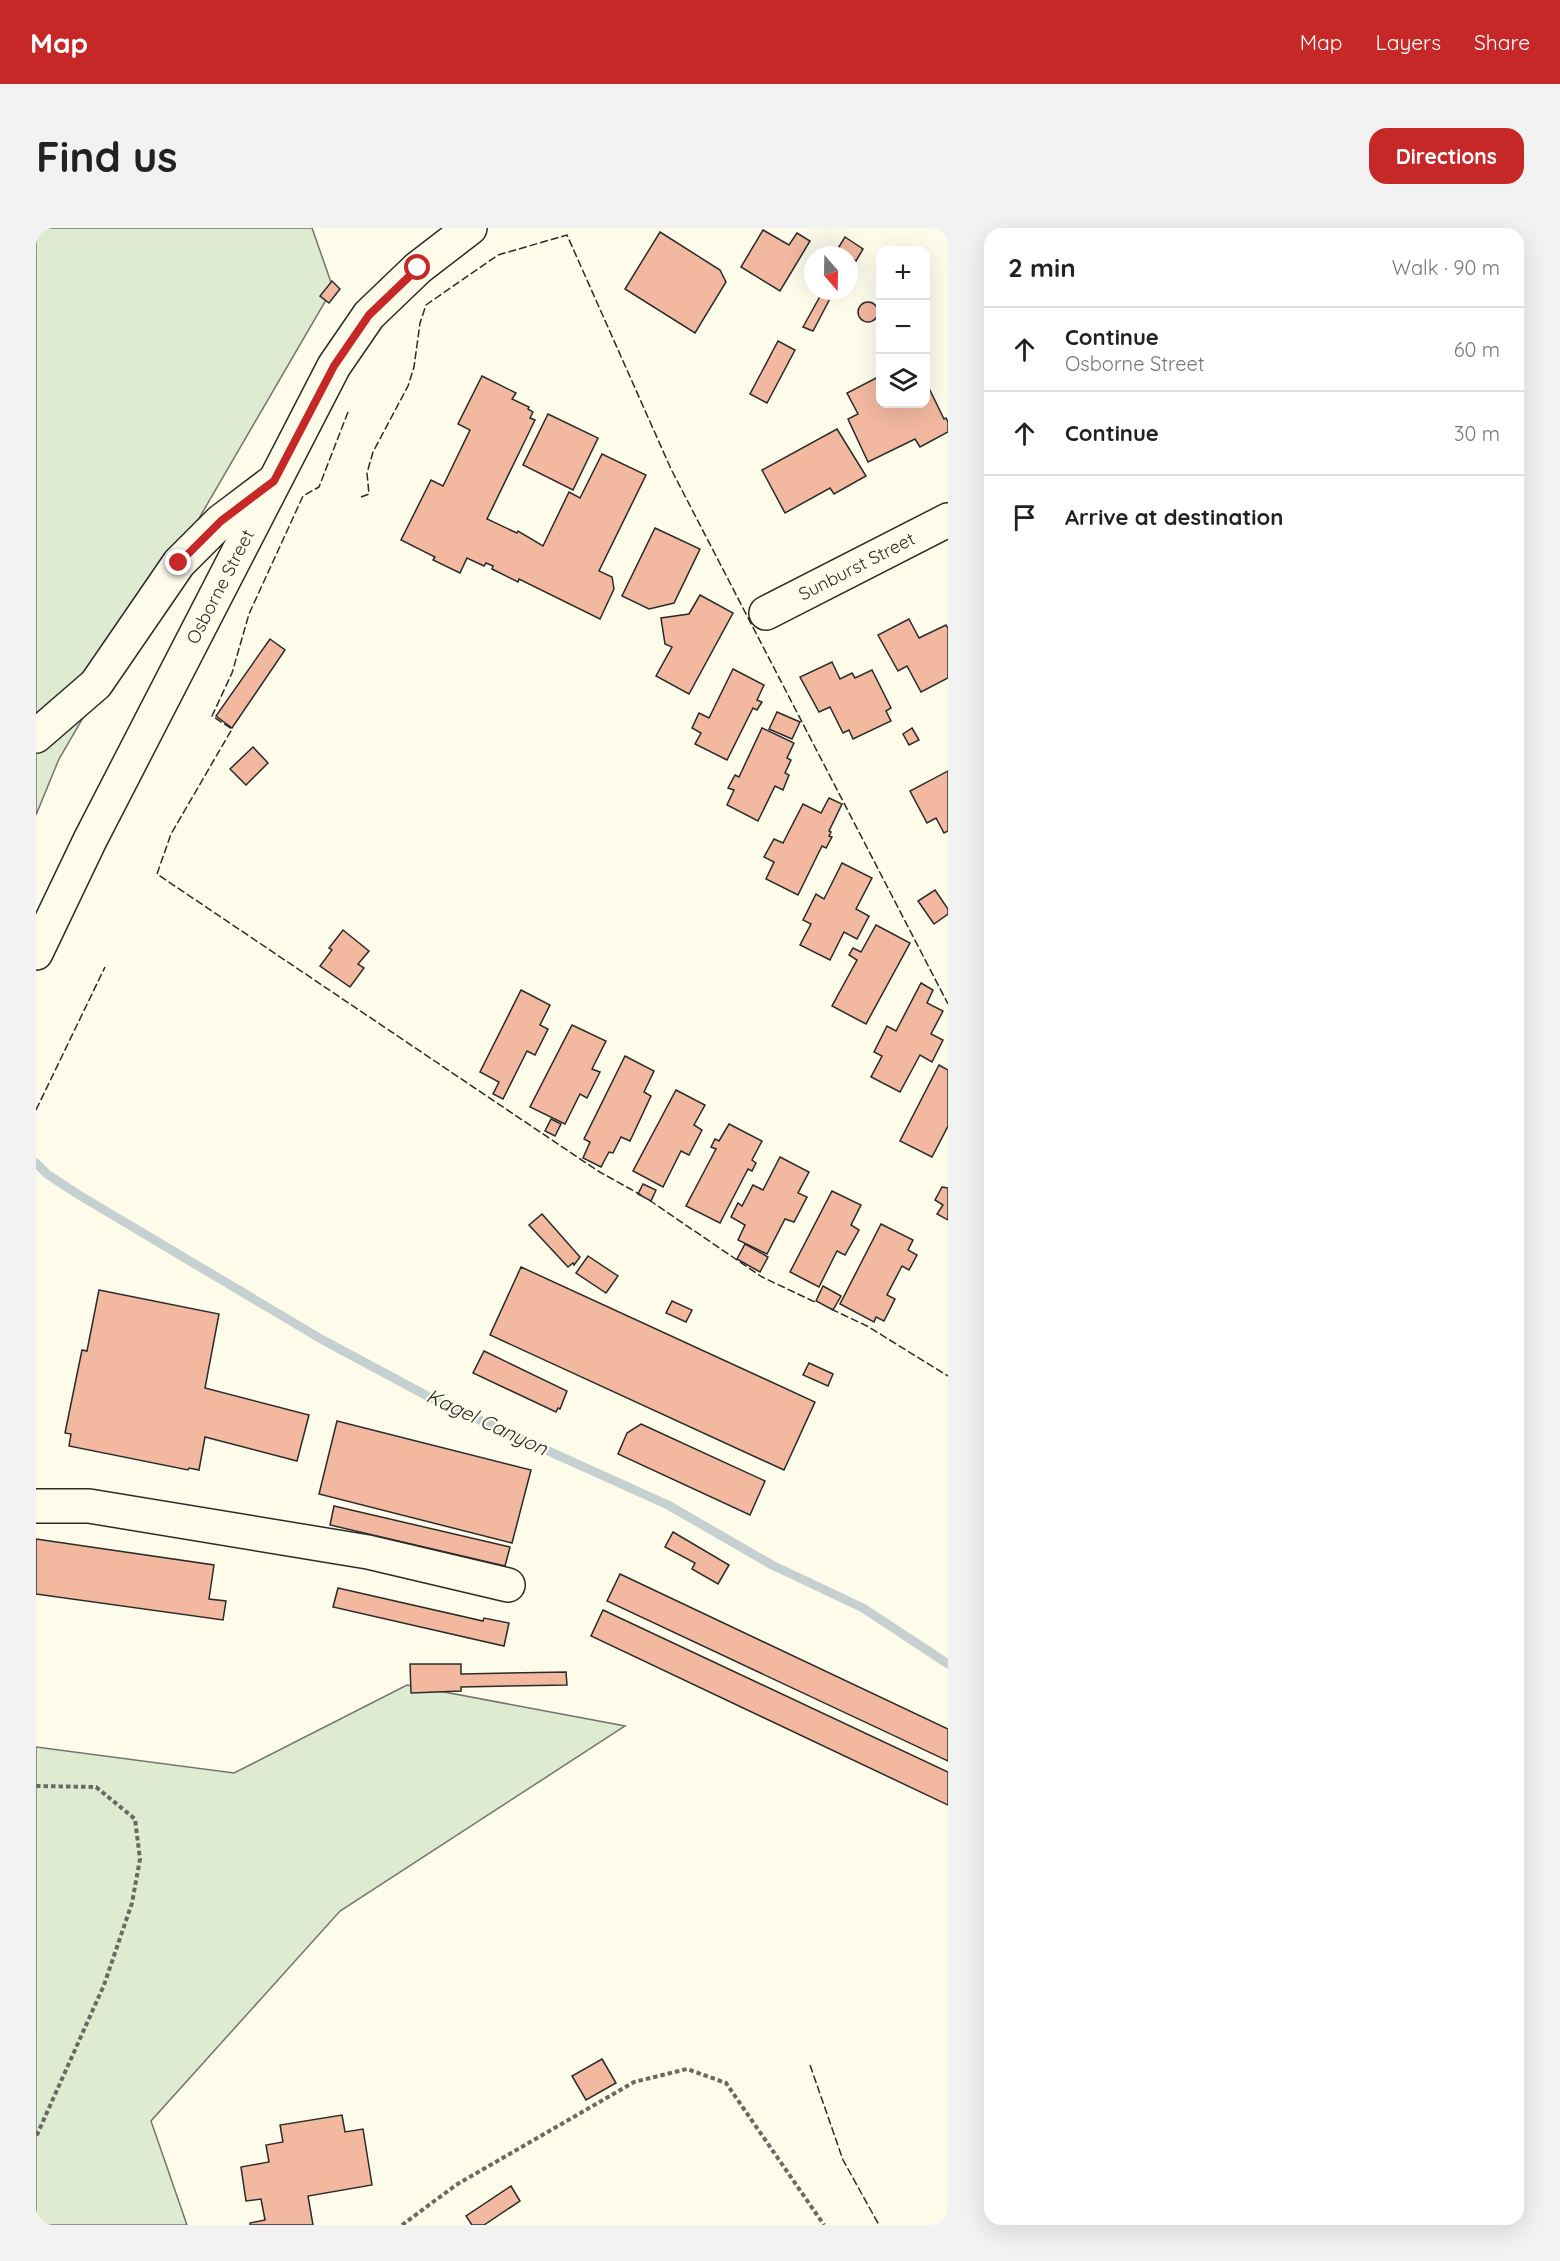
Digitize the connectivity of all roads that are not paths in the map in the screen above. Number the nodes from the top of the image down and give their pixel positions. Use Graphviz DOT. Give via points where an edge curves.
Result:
graph roads {
  1 [pos="470,228"];
  2 [pos="274,481"];
  3 [pos="948,520"];
  4 [pos="766,613"];
  5 [pos="36,736"];
  6 [pos="36,953"];
  7 [pos="36,1506"];
  8 [pos="508,1585"];
  1 -- 2 [label="main road, Osborne Street" via="418,268 369,315 334,366"];
  2 -- 5 [label="main road" via="221,521 179,563 96,684"];
  2 -- 6 [label="main road, Osborne Street"];
  3 -- 4 [label="main road, Sunburst Street"];
  7 -- 8 [label="main road" via="89,1506 368,1552"];
}
